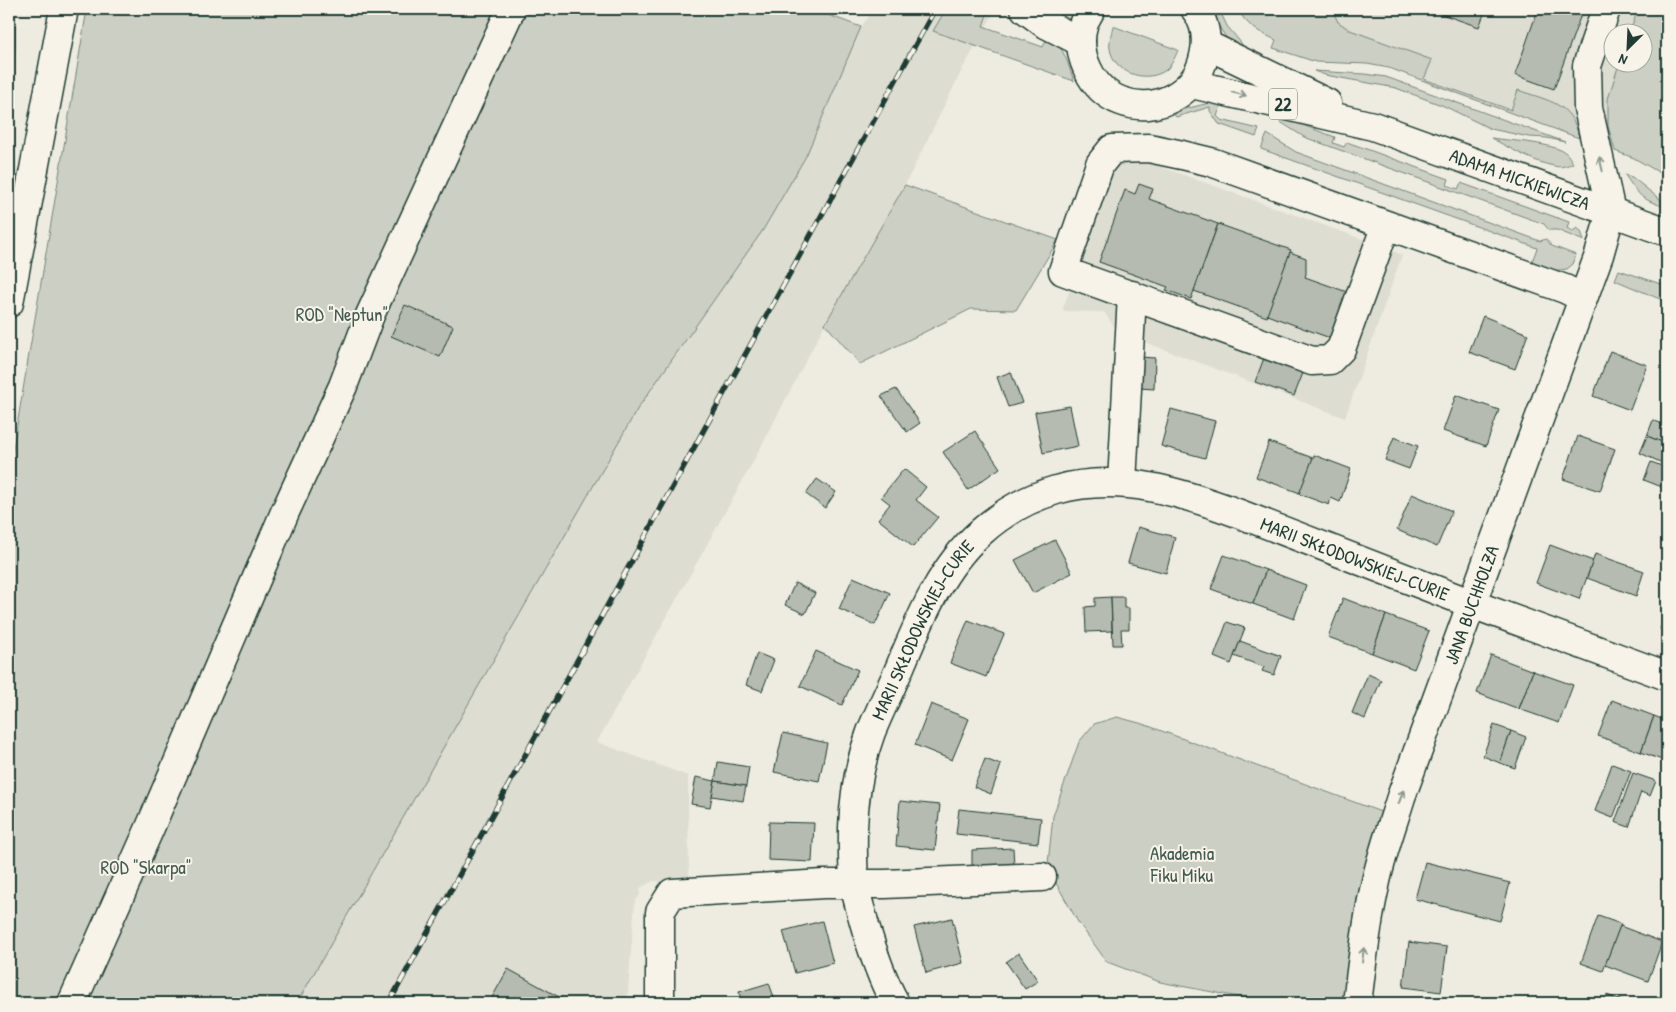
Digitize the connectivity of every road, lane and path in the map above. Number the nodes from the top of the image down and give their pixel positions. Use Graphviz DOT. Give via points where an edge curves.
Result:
graph roads {
  1 [pos="64,9"];
  2 [pos="511,9"];
  3 [pos="1025,9"];
  4 [pos="1092,9"];
  5 [pos="1195,9"];
  6 [pos="1606,9"];
  7 [pos="1081,42"];
  8 [pos="1207,45"];
  9 [pos="1192,84"];
  10 [pos="1374,126"];
  11 [pos="1612,212"];
  12 [pos="1386,225"];
  13 [pos="1667,232"];
  14 [pos="1132,295"];
  15 [pos="1583,298"];
  16 [pos="9,303"];
  17 [pos="1122,482"];
  18 [pos="1472,604"];
  19 [pos="1667,676"];
  20 [pos="1042,877"];
  21 [pos="855,884"];
  22 [pos="72,1003"];
  23 [pos="660,1003"];
  24 [pos="895,1003"];
  25 [pos="1357,1003"];
  1 -- 16 [label="street"];
  2 -- 22 [label="street" via="370,315 342,386"];
  3 -- 7 [label="street"];
  4 -- 7 [label="street" via="1084,22"];
  5 -- 8 [label="street" via="1202,18"];
  11 -- 6 [label="street, one-way" via="1588,108 1587,66"];
  7 -- 9 [label="street" via="1092,78 1105,92 1122,102 1159,104"];
  8 -- 9 [label="street" via="1202,66"];
  8 -- 10 [label="street, ADAMA MICKIEWICZA / 22"];
  9 -- 10 [label="street, ADAMA MICKIEWICZA / 22, one-way"];
  10 -- 11 [label="street, ADAMA MICKIEWICZA / 22"];
  11 -- 13 [label="street, ADAMA MICKIEWICZA / 22"];
  11 -- 15 [label="street, JANA BUCHHOLZA"];
  12 -- 14 [label="street" via="1341,349 1330,360 1312,361"];
  12 -- 14 [label="street" via="1211,162 1148,148 1112,149 1100,164 1063,271"];
  12 -- 15 [label="street"];
  14 -- 17 [label="street"];
  15 -- 18 [label="street, JANA BUCHHOLZA"];
  17 -- 18 [label="street, MARII SKŁODOWSKIEJ-CURIE" via="1206,501"];
  17 -- 21 [label="street, MARII SKŁODOWSKIEJ-CURIE" via="1076,486 1039,496 980,532 950,568 921,616 864,755 853,828"];
  18 -- 19 [label="street, MARII SKŁODOWSKIEJ-CURIE"];
  25 -- 18 [label="street, JANA BUCHHOLZA, one-way" via="1366,928 1387,840"];
  20 -- 21 [label="street"];
  21 -- 23 [label="street" via="672,893 660,912"];
  21 -- 24 [label="street, MARII SKŁODOWSKIEJ-CURIE" via="874,955"];
}
